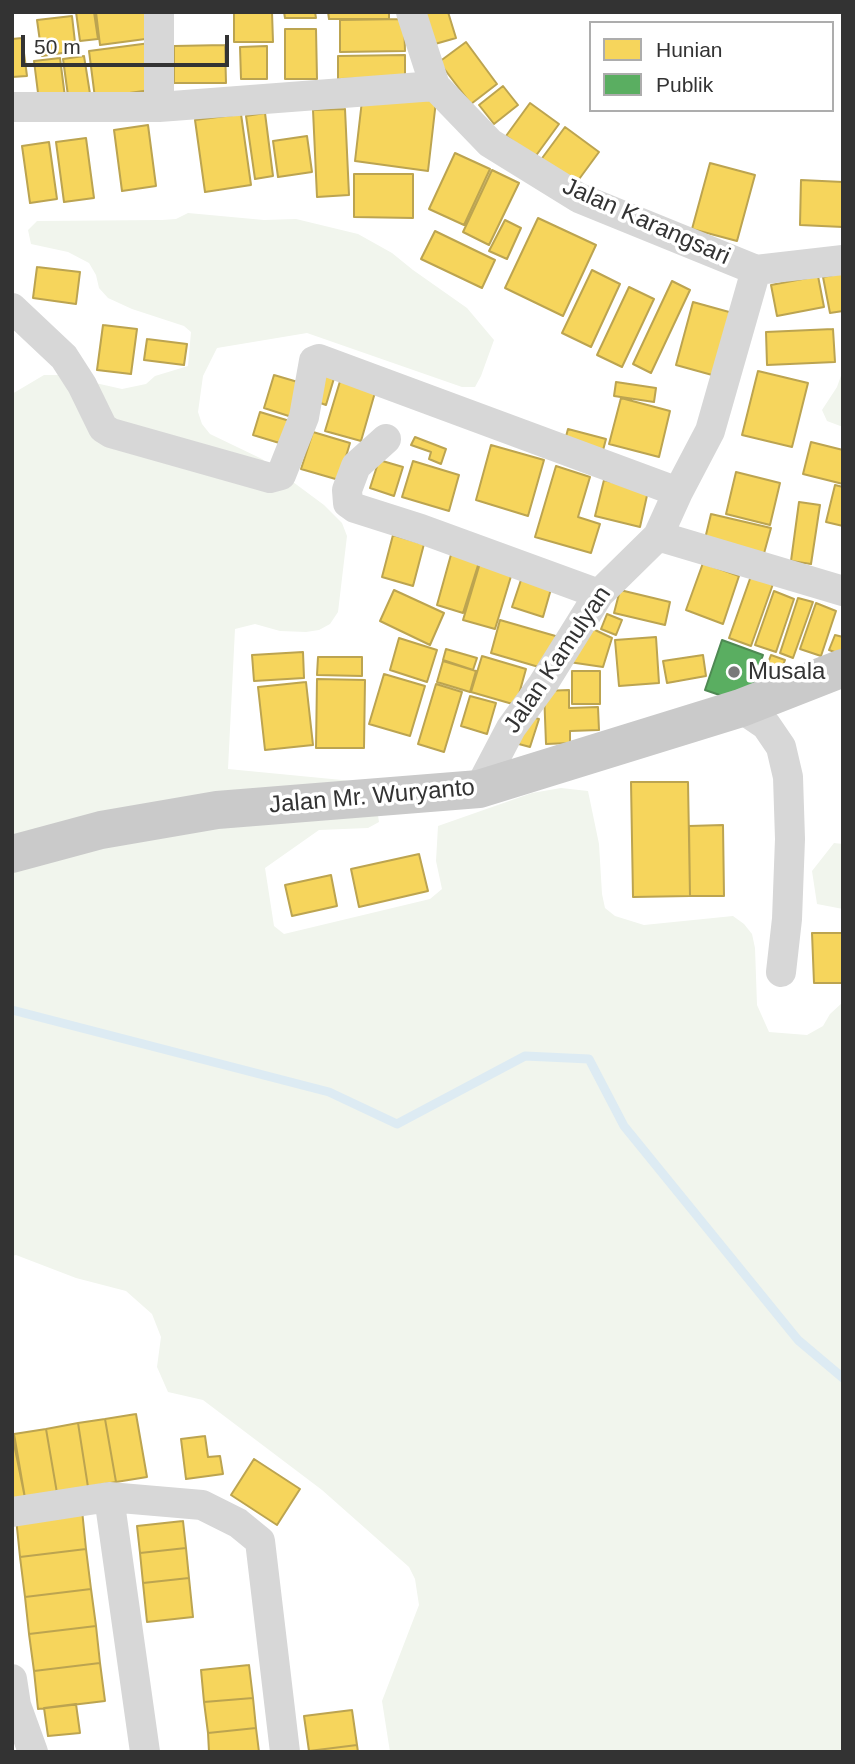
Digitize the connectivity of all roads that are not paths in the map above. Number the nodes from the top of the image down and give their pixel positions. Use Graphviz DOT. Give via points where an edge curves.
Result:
graph roads {
  1 [pos="159,12"];
  2 [pos="411,12"];
  3 [pos="435,86"];
  4 [pos="12,107"];
  5 [pos="159,107"];
  6 [pos="843,260"];
  7 [pos="756,270"];
  8 [pos="12,308"];
  9 [pos="386,439"];
  10 [pos="678,492"];
  11 [pos="658,536"];
  12 [pos="843,591"];
  13 [pos="599,594"];
  14 [pos="843,668"];
  15 [pos="741,708"];
  16 [pos="479,789"];
  17 [pos="12,854"];
  18 [pos="782,972"];
  19 [pos="109,1497"];
  20 [pos="12,1513"];
  21 [pos="12,1679"];
  22 [pos="33,1752"];
  23 [pos="145,1752"];
  24 [pos="285,1752"];
  1 -- 5 [label="street"];
  2 -- 3 [label="street, Jalan Karangsari"];
  3 -- 5 [label="street"];
  3 -- 7 [label="street, Jalan Karangsari" via="490,143 579,198"];
  4 -- 5 [label="street"];
  6 -- 7 [label="street, Jalan Karangsari"];
  7 -- 10 [label="street, Jalan Kamulyan" via="710,431"];
  8 -- 10 [label="street" via="64,357 103,428 270,478 281,475 304,417 314,361 319,359"];
  9 -- 13 [label="street" via="356,466 347,490 348,503 355,509"];
  10 -- 11 [label="street, Jalan Kamulyan"];
  11 -- 12 [label="street"];
  11 -- 13 [label="street, Jalan Kamulyan"];
  13 -- 16 [label="street, Jalan Kamulyan" via="511,727"];
  14 -- 15 [label="main road, Jalan Mr. Wuryanto"];
  15 -- 16 [label="main road, Jalan Mr. Wuryanto"];
  15 -- 18 [label="street" via="774,736 788,777 790,839"];
  16 -- 17 [label="main road, Jalan Mr. Wuryanto" via="218,810 101,830"];
  19 -- 20 [label="street"];
  19 -- 23 [label="street"];
  19 -- 24 [label="street" via="202,1505 238,1523 260,1541"];
  21 -- 22 [label="street"];
}
